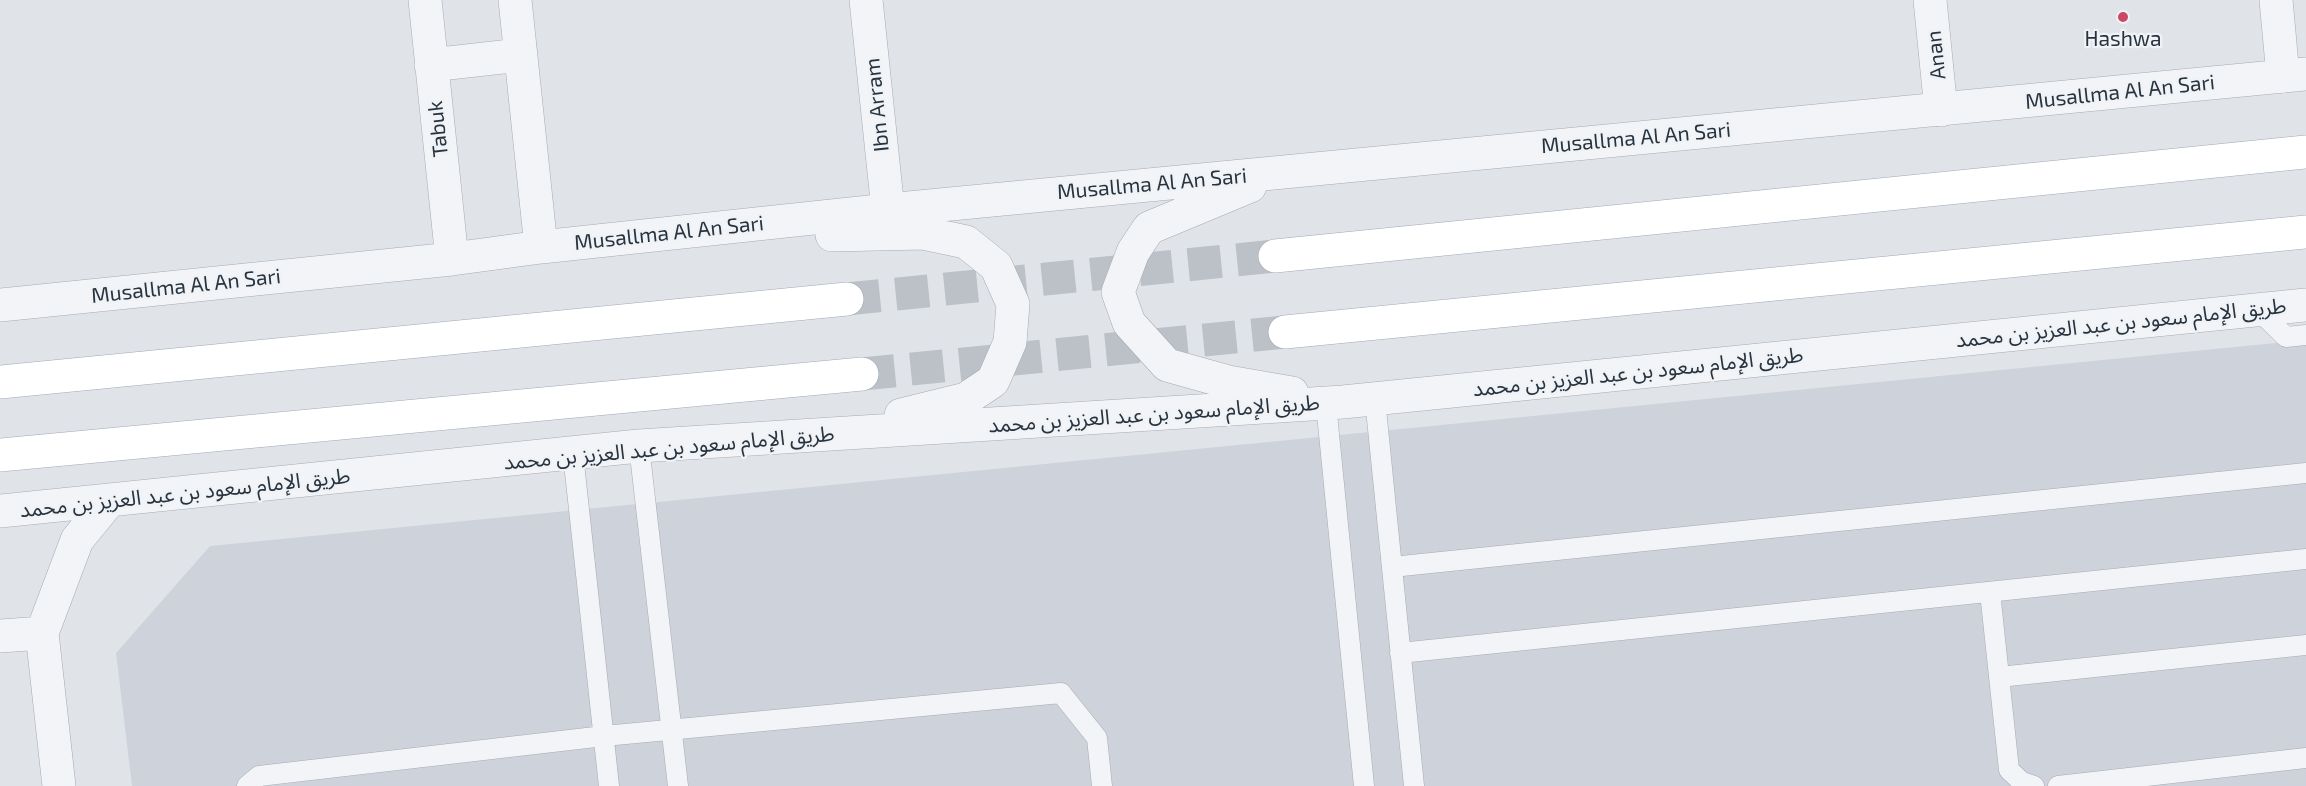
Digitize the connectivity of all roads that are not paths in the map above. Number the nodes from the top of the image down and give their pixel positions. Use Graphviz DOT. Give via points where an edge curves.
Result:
graph roads {
  1 [pos="425,0"];
  2 [pos="514,0"];
  3 [pos="866,0"];
  4 [pos="1930,0"];
  5 [pos="2276,0"];
  6 [pos="520,55"];
  7 [pos="431,65"];
  8 [pos="2294,75"];
  9 [pos="1941,110"];
  10 [pos="2306,152"];
  11 [pos="1285,172"];
  12 [pos="888,210"];
  13 [pos="680,232"];
  14 [pos="2306,232"];
  15 [pos="541,247"];
  16 [pos="1275,256"];
  17 [pos="452,259"];
  18 [pos="847,299"];
  19 [pos="0,305"];
  20 [pos="2306,305"];
  21 [pos="2258,310"];
  22 [pos="1286,332"];
  23 [pos="2306,335"];
  24 [pos="862,374"];
  25 [pos="0,381"];
  26 [pos="1376,399"];
  27 [pos="1335,403"];
  28 [pos="800,436"];
  29 [pos="639,446"];
  30 [pos="573,454"];
  31 [pos="0,455"];
  32 [pos="2306,473"];
  33 [pos="109,501"];
  34 [pos="0,511"];
  35 [pos="2306,559"];
  36 [pos="1392,567"];
  37 [pos="1990,592"];
  38 [pos="42,633"];
  39 [pos="0,636"];
  40 [pos="2306,645"];
  41 [pos="1400,653"];
  42 [pos="1999,677"];
  43 [pos="672,729"];
  44 [pos="604,736"];
  45 [pos="2306,758"];
  46 [pos="58,786"];
  47 [pos="247,786"];
  48 [pos="609,786"];
  49 [pos="678,786"];
  50 [pos="1102,786"];
  51 [pos="1364,786"];
  52 [pos="1414,786"];
  53 [pos="2034,786"];
  54 [pos="2058,786"];
  1 -- 7 [label="street, Tabuk"];
  2 -- 6 [label="street"];
  3 -- 12 [label="street, Ibn Arram"];
  4 -- 9 [label="street, Anan"];
  5 -- 8 [label="street"];
  6 -- 7 [label="street"];
  6 -- 15 [label="street"];
  7 -- 17 [label="street, Tabuk"];
  8 -- 9 [label="street, Musallma Al An Sari"];
  9 -- 11 [label="street, Musallma Al An Sari"];
  10 -- 16 [label="main road"];
  11 -- 12 [label="street, Musallma Al An Sari"];
  11 -- 27 [label="street" via="1149,228 1133,252 1118,292 1129,323 1167,365 1228,382"];
  12 -- 13 [label="street, Musallma Al An Sari"];
  13 -- 15 [label="street, Musallma Al An Sari"];
  13 -- 28 [label="street" via="923,233 966,242 996,266 1013,304 1010,342 993,381 966,399"];
  14 -- 22 [label="main road"];
  15 -- 17 [label="street, Musallma Al An Sari"];
  17 -- 19 [label="street, Musallma Al An Sari"];
  18 -- 25 [label="main road"];
  20 -- 21 [label="street, طريق الإمام سعود بن عبد العزيز بن محمد"];
  21 -- 23 [label="lane" via="2286,337"];
  21 -- 26 [label="street, طريق الإمام سعود بن عبد العزيز بن محمد"];
  24 -- 31 [label="main road"];
  26 -- 27 [label="street, طريق الإمام سعود بن عبد العزيز بن محمد"];
  26 -- 36 [label="lane"];
  27 -- 28 [label="street, طريق الإمام سعود بن عبد العزيز بن محمد"];
  27 -- 51 [label="lane"];
  28 -- 29 [label="street, طريق الإمام سعود بن عبد العزيز بن محمد"];
  29 -- 30 [label="street, طريق الإمام سعود بن عبد العزيز بن محمد"];
  29 -- 43 [label="lane"];
  30 -- 33 [label="street, طريق الإمام سعود بن عبد العزيز بن محمد"];
  30 -- 44 [label="lane"];
  32 -- 36 [label="lane"];
  33 -- 34 [label="street, طريق الإمام سعود بن عبد العزيز بن محمد"];
  33 -- 38 [label="street" via="77,540"];
  35 -- 37 [label="lane"];
  36 -- 41 [label="lane"];
  37 -- 41 [label="lane"];
  37 -- 42 [label="lane"];
  38 -- 39 [label="street"];
  38 -- 46 [label="street"];
  40 -- 42 [label="lane"];
  41 -- 52 [label="lane"];
  42 -- 53 [label="lane" via="2009,770 2022,782"];
  43 -- 44 [label="lane"];
  43 -- 49 [label="lane"];
  43 -- 50 [label="lane" via="1061,693 1097,738"];
  44 -- 47 [label="lane" via="259,776"];
  44 -- 48 [label="lane"];
  45 -- 54 [label="lane"];
}
